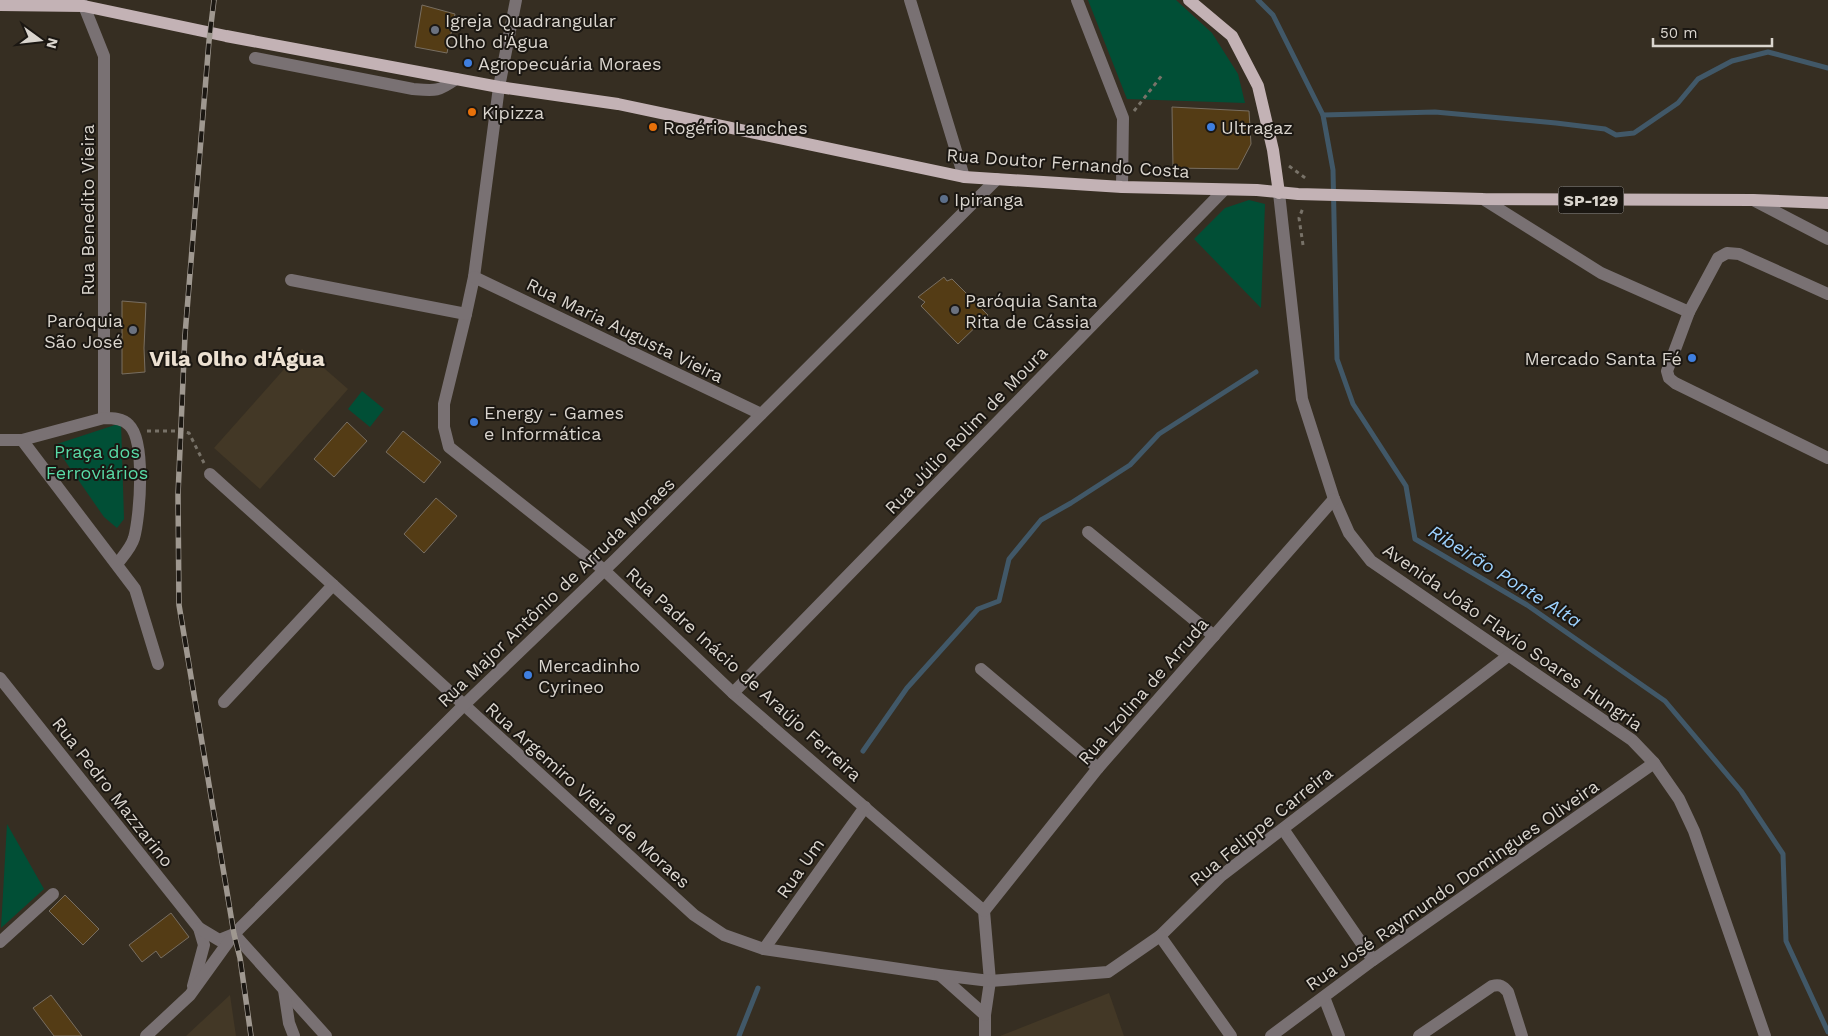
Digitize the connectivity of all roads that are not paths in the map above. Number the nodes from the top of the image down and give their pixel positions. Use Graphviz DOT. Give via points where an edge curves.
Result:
graph roads {
  1 [pos="516,0"];
  2 [pos="910,0"];
  3 [pos="1077,0"];
  4 [pos="1189,0"];
  5 [pos="82,3"];
  6 [pos="0,5"];
  7 [pos="255,58"];
  8 [pos="456,79"];
  9 [pos="499,87"];
  10 [pos="964,177"];
  11 [pos="997,179"];
  12 [pos="1122,187"];
  13 [pos="1224,190"];
  14 [pos="1279,193"];
  15 [pos="1483,199"];
  16 [pos="1753,200"];
  17 [pos="1828,203"];
  18 [pos="1828,239"];
  19 [pos="474,277"];
  20 [pos="290,280"];
  21 [pos="1828,294"];
  22 [pos="1689,312"];
  23 [pos="466,314"];
  24 [pos="761,414"];
  25 [pos="104,418"];
  26 [pos="0,440"];
  27 [pos="22,440"];
  28 [pos="1828,458"];
  29 [pos="210,474"];
  30 [pos="1334,499"];
  31 [pos="1088,532"];
  32 [pos="117,564"];
  33 [pos="604,570"];
  34 [pos="333,585"];
  35 [pos="1214,636"];
  36 [pos="1508,656"];
  37 [pos="158,664"];
  38 [pos="981,669"];
  39 [pos="0,678"];
  40 [pos="733,693"];
  41 [pos="224,702"];
  42 [pos="464,705"];
  43 [pos="1654,763"];
  44 [pos="1098,768"];
  45 [pos="865,807"];
  46 [pos="1282,829"];
  47 [pos="53,894"];
  48 [pos="984,911"];
  49 [pos="198,928"];
  50 [pos="234,934"];
  51 [pos="1160,936"];
  52 [pos="0,942"];
  53 [pos="764,949"];
  54 [pos="1373,960"];
  55 [pos="940,975"];
  56 [pos="990,981"];
  57 [pos="284,990"];
  58 [pos="190,995"];
  59 [pos="1324,998"];
  60 [pos="985,1015"];
  61 [pos="146,1036"];
  62 [pos="294,1036"];
  63 [pos="326,1036"];
  64 [pos="985,1036"];
  65 [pos="1231,1036"];
  66 [pos="1271,1036"];
  67 [pos="1339,1036"];
  68 [pos="1419,1036"];
  69 [pos="1522,1036"];
  70 [pos="1765,1036"];
  1 -- 9 [label="street, Rua Padre Inácio de Araújo Ferreira"];
  2 -- 10 [label="street"];
  3 -- 12 [label="street" via="1123,118"];
  4 -- 14 [label="main road" via="1232,36 1258,86"];
  5 -- 6 [label="main road, Rua Doutor Fernando Costa"];
  5 -- 8 [label="main road, Rua Doutor Fernando Costa" via="229,37"];
  5 -- 25 [label="street, Rua Benedito Vieira" via="104,56"];
  7 -- 8 [label="street" via="432,91 442,89"];
  8 -- 9 [label="main road, Rua Doutor Fernando Costa"];
  9 -- 10 [label="main road, Rua Doutor Fernando Costa" via="618,104"];
  9 -- 19 [label="street, Rua Padre Inácio de Araújo Ferreira"];
  10 -- 11 [label="main road, Rua Doutor Fernando Costa"];
  11 -- 12 [label="main road, Rua Doutor Fernando Costa"];
  11 -- 24 [label="street, Rua Major Antônio de Arruda Moraes"];
  12 -- 13 [label="main road, Rua Doutor Fernando Costa"];
  13 -- 14 [label="main road, Rua Doutor Fernando Costa"];
  13 -- 40 [label="street, Rua Júlio Rolim de Moura"];
  14 -- 15 [label="main road, Rua Doutor Fernando Costa / SP-129"];
  14 -- 30 [label="street, Avenida João Flavio Soares Hungria" via="1302,400"];
  15 -- 16 [label="main road, SP-129"];
  15 -- 22 [label="street" via="1601,273"];
  16 -- 17 [label="main road, SP-129"];
  16 -- 18 [label="street"];
  19 -- 23 [label="street, Rua Padre Inácio de Araújo Ferreira"];
  19 -- 24 [label="street, Rua Maria Augusta Vieira"];
  20 -- 23 [label="street"];
  21 -- 22 [label="street" via="1739,254 1727,253 1718,258"];
  22 -- 28 [label="street" via="1666,371 1668,378"];
  23 -- 33 [label="street, Rua Padre Inácio de Araújo Ferreira" via="444,404 444,426 449,447"];
  24 -- 33 [label="street, Rua Major Antônio de Arruda Moraes"];
  25 -- 27 [label="street"];
  25 -- 32 [label="street" via="116,418 129,424 137,436 140,450 139,503 134,540"];
  26 -- 27 [label="street"];
  27 -- 32 [label="street"];
  29 -- 34 [label="street, Rua Argemiro Vieira de Moraes"];
  30 -- 35 [label="street, Rua Izolina de Arruda"];
  30 -- 36 [label="street, Avenida João Flavio Soares Hungria" via="1349,533 1371,561"];
  31 -- 35 [label="street"];
  32 -- 37 [label="street" via="136,589"];
  33 -- 40 [label="street, Rua Padre Inácio de Araújo Ferreira"];
  33 -- 42 [label="street, Rua Major Antônio de Arruda Moraes"];
  34 -- 41 [label="street"];
  34 -- 42 [label="street, Rua Argemiro Vieira de Moraes"];
  35 -- 44 [label="street, Rua Izolina de Arruda"];
  36 -- 43 [label="street, Avenida João Flavio Soares Hungria" via="1632,740"];
  36 -- 46 [label="street, Rua Felippe Carreira"];
  38 -- 44 [label="street"];
  39 -- 49 [label="street, Rua Pedro Mazzarino"];
  40 -- 45 [label="street, Rua Padre Inácio de Araújo Ferreira"];
  42 -- 50 [label="street, Rua Major Antônio de Arruda Moraes"];
  42 -- 53 [label="street, Rua Argemiro Vieira de Moraes" via="694,915 724,935"];
  43 -- 54 [label="street, Rua José Raymundo Domingues Oliveira"];
  43 -- 70 [label="street, Avenida João Flavio Soares Hungria" via="1679,799 1694,831"];
  44 -- 48 [label="street, Rua Izolina de Arruda"];
  45 -- 48 [label="street, Rua Padre Inácio de Araújo Ferreira"];
  45 -- 53 [label="street, Rua Um"];
  46 -- 51 [label="street, Rua Felippe Carreira" via="1221,876"];
  46 -- 54 [label="street"];
  47 -- 52 [label="street"];
  48 -- 56 [label="street"];
  49 -- 50 [label="street, Rua Pedro Mazzarino" via="219,940"];
  49 -- 58 [label="street, Rua Pedro Mazzarino" via="204,945"];
  50 -- 57 [label="street"];
  50 -- 58 [label="street, Rua Major Antônio de Arruda Moraes"];
  51 -- 56 [label="street, Rua Felippe Carreira" via="1108,972"];
  51 -- 65 [label="street"];
  53 -- 55 [label="street, Rua Argemiro Vieira de Moraes"];
  54 -- 59 [label="street, Rua José Raymundo Domingues Oliveira"];
  55 -- 56 [label="street, Rua Argemiro Vieira de Moraes"];
  55 -- 60 [label="street"];
  56 -- 60 [label="street"];
  57 -- 62 [label="street"];
  57 -- 63 [label="street"];
  58 -- 61 [label="street, Rua Major Antônio de Arruda Moraes"];
  59 -- 66 [label="street, Rua José Raymundo Domingues Oliveira"];
  59 -- 67 [label="street"];
  60 -- 64 [label="street"];
  68 -- 69 [label="street" via="1499,984 1508,992"];
}
